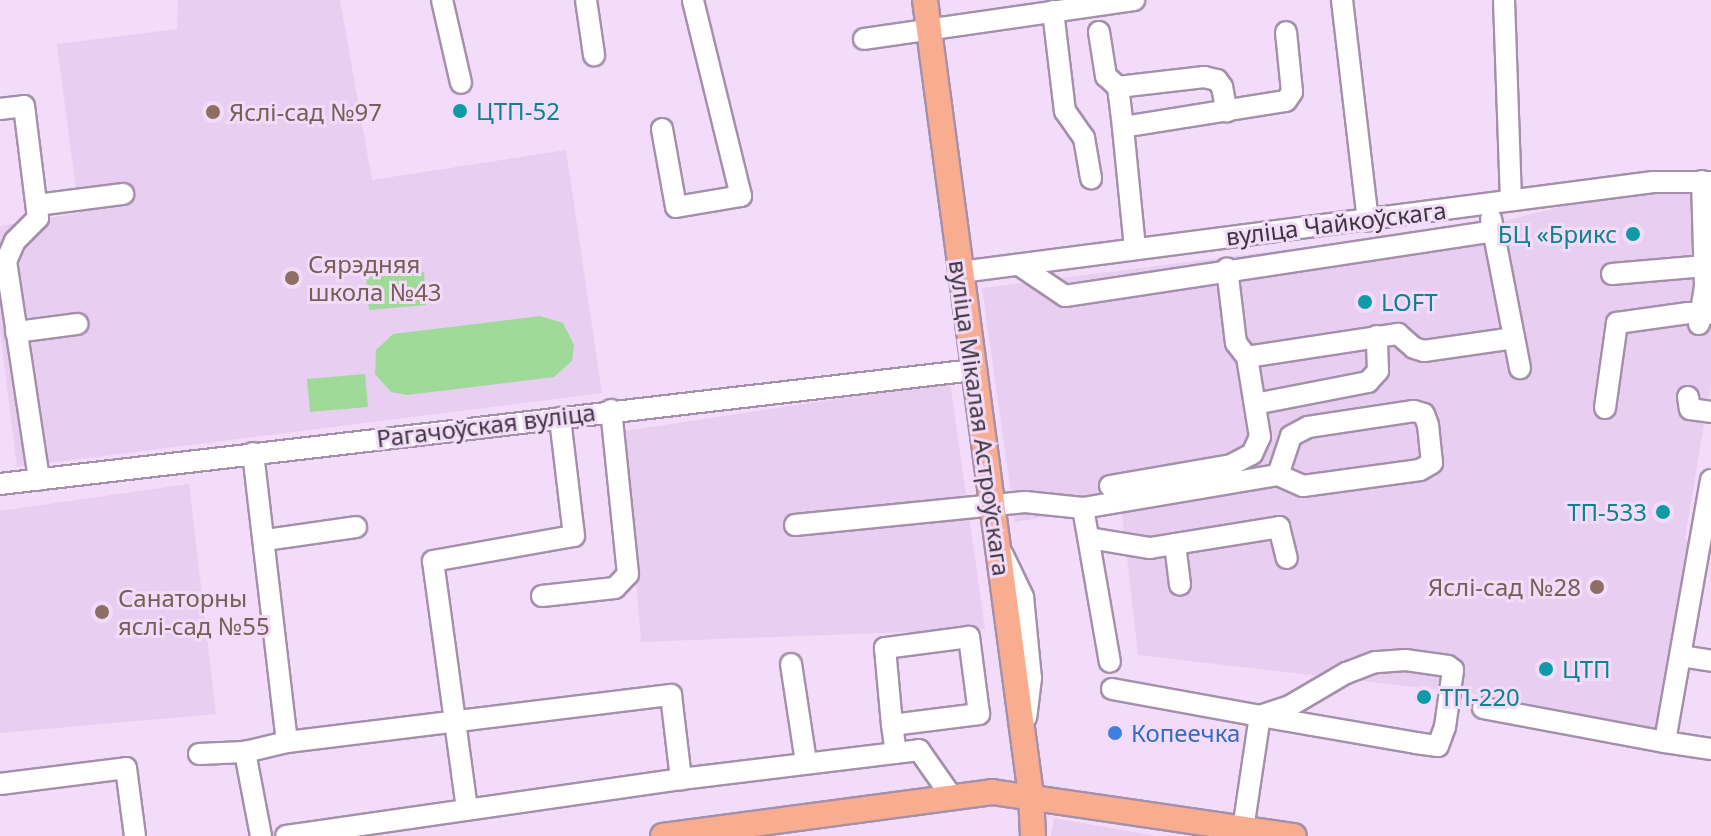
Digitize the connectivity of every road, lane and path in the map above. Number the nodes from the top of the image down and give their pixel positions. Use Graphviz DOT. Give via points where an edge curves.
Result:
graph roads {
  1 [pos="442,0"];
  2 [pos="586,0"];
  3 [pos="693,0"];
  4 [pos="925,0"];
  5 [pos="1134,0"];
  6 [pos="1342,0"];
  7 [pos="1504,0"];
  8 [pos="1053,11"];
  9 [pos="929,29"];
  10 [pos="1099,32"];
  11 [pos="1286,32"];
  12 [pos="864,39"];
  13 [pos="594,55"];
  14 [pos="461,83"];
  15 [pos="1118,87"];
  16 [pos="0,109"];
  17 [pos="1227,112"];
  18 [pos="1123,127"];
  19 [pos="662,129"];
  20 [pos="1091,178"];
  21 [pos="1707,182"];
  22 [pos="123,194"];
  23 [pos="1511,200"];
  24 [pos="1488,203"];
  25 [pos="37,205"];
  26 [pos="1368,220"];
  27 [pos="1494,231"];
  28 [pos="1135,248"];
  29 [pos="1019,265"];
  30 [pos="1705,266"];
  31 [pos="1227,269"];
  32 [pos="961,272"];
  33 [pos="1612,274"];
  34 [pos="1704,317"];
  35 [pos="77,324"];
  36 [pos="16,332"];
  37 [pos="1377,336"];
  38 [pos="1514,338"];
  39 [pos="1247,357"];
  40 [pos="1520,368"];
  41 [pos="973,370"];
  42 [pos="1688,397"];
  43 [pos="1255,404"];
  44 [pos="1605,408"];
  45 [pos="611,410"];
  46 [pos="1711,412"];
  47 [pos="560,418"];
  48 [pos="253,453"];
  49 [pos="1278,475"];
  50 [pos="39,480"];
  51 [pos="1711,480"];
  52 [pos="0,484"];
  53 [pos="1110,486"];
  54 [pos="992,505"];
  55 [pos="1083,508"];
  56 [pos="795,525"];
  57 [pos="356,527"];
  58 [pos="1089,538"];
  59 [pos="266,540"];
  60 [pos="1175,544"];
  61 [pos="1287,558"];
  62 [pos="1180,585"];
  63 [pos="1702,590"];
  64 [pos="542,596"];
  65 [pos="1681,656"];
  66 [pos="1711,661"];
  67 [pos="1110,662"];
  68 [pos="791,664"];
  69 [pos="1112,689"];
  70 [pos="1483,708"];
  71 [pos="1260,716"];
  72 [pos="456,720"];
  73 [pos="892,725"];
  74 [pos="287,742"];
  75 [pos="1665,742"];
  76 [pos="1711,749"];
  77 [pos="245,752"];
  78 [pos="896,753"];
  79 [pos="199,754"];
  80 [pos="806,762"];
  81 [pos="681,779"];
  82 [pos="0,784"];
  83 [pos="1031,796"];
  84 [pos="952,797"];
  85 [pos="467,809"];
  86 [pos="786,828"];
  87 [pos="1242,832"];
  88 [pos="135,836"];
  89 [pos="261,836"];
  90 [pos="286,836"];
  91 [pos="663,836"];
  92 [pos="1033,836"];
  93 [pos="1294,836"];
  1 -- 14 [label="street"];
  2 -- 13 [label="street"];
  3 -- 19 [label="street" via="741,196 676,207"];
  4 -- 9 [label="main road, вуліца Мікалая Астроўскага"];
  5 -- 8 [label="street"];
  6 -- 26 [label="street"];
  7 -- 23 [label="street"];
  8 -- 9 [label="street"];
  8 -- 20 [label="street" via="1065,111 1084,138"];
  9 -- 12 [label="street"];
  9 -- 32 [label="main road, вуліца Мікалая Астроўскага"];
  10 -- 15 [label="street" via="1106,76"];
  11 -- 17 [label="street" via="1292,92 1286,101"];
  15 -- 17 [label="street" via="1204,77 1222,87"];
  15 -- 18 [label="street"];
  16 -- 25 [label="street" via="24,106"];
  17 -- 18 [label="street"];
  18 -- 28 [label="street"];
  21 -- 23 [label="street, вуліца Чайкоўскага" via="1653,182"];
  21 -- 30 [label="street"];
  22 -- 25 [label="street"];
  23 -- 24 [label="street, вуліца Чайкоўскага"];
  24 -- 26 [label="street, вуліца Чайкоўскага"];
  24 -- 27 [label="street"];
  25 -- 36 [label="street" via="38,218 15,241 6,261"];
  26 -- 28 [label="street, вуліца Чайкоўскага"];
  27 -- 31 [label="street"];
  27 -- 38 [label="street"];
  28 -- 29 [label="street, вуліца Чайкоўскага"];
  29 -- 31 [label="street" via="1065,296"];
  29 -- 32 [label="street, вуліца Чайкоўскага"];
  30 -- 33 [label="street"];
  30 -- 34 [label="street"];
  31 -- 39 [label="street" via="1236,343"];
  32 -- 41 [label="main road, вуліца Мікалая Астроўскага"];
  34 -- 44 [label="street" via="1617,323"];
  35 -- 36 [label="street"];
  36 -- 50 [label="street"];
  37 -- 38 [label="street" via="1398,334 1424,351"];
  37 -- 39 [label="street"];
  37 -- 43 [label="street" via="1378,371 1368,382"];
  38 -- 40 [label="street"];
  39 -- 43 [label="street"];
  41 -- 45 [label="street, Рагачоўская вуліца"];
  41 -- 54 [label="main road, вуліца Мікалая Астроўскага"];
  42 -- 46 [label="street" via="1690,409"];
  43 -- 53 [label="street" via="1260,437 1252,454 1231,465"];
  45 -- 47 [label="street, Рагачоўская вуліца"];
  45 -- 64 [label="street" via="628,574 615,588"];
  47 -- 48 [label="street, Рагачоўская вуліца"];
  47 -- 72 [label="street" via="574,536 433,561"];
  48 -- 50 [label="street, Рагачоўская вуліца"];
  48 -- 59 [label="street"];
  49 -- 49 [label="street" via="1291,436 1308,427 1420,411 1428,425 1432,463 1420,470 1303,486"];
  49 -- 55 [label="street"];
  50 -- 52 [label="street, Рагачоўская вуліца"];
  51 -- 63 [label="street"];
  54 -- 55 [label="street" via="1025,502"];
  54 -- 56 [label="street"];
  54 -- 83 [label="main road, вуліца Мікалая Астроўскага"];
  55 -- 58 [label="street"];
  57 -- 59 [label="street"];
  58 -- 60 [label="street" via="1150,548"];
  58 -- 67 [label="street"];
  59 -- 74 [label="street"];
  60 -- 61 [label="street" via="1279,527"];
  60 -- 62 [label="street"];
  63 -- 65 [label="street"];
  65 -- 66 [label="street"];
  65 -- 75 [label="street"];
  68 -- 80 [label="street"];
  69 -- 71 [label="street"];
  70 -- 75 [label="street"];
  71 -- 71 [label="street" via="1438,746 1453,670 1406,660 1375,662"];
  71 -- 87 [label="street"];
  72 -- 74 [label="street"];
  72 -- 81 [label="street" via="671,695"];
  72 -- 85 [label="street"];
  73 -- 73 [label="street" via="885,648 969,637 979,714"];
  73 -- 78 [label="street"];
  74 -- 77 [label="street"];
  75 -- 76 [label="street"];
  77 -- 79 [label="street"];
  77 -- 89 [label="street"];
  78 -- 80 [label="street"];
  78 -- 84 [label="street" via="919,750"];
  80 -- 81 [label="street"];
  81 -- 85 [label="street"];
  82 -- 88 [label="street" via="126,768"];
  83 -- 84 [label="main road" via="992,792"];
  83 -- 87 [label="main road"];
  83 -- 92 [label="main road, вуліца Мікалая Астроўскага"];
  84 -- 86 [label="main road"];
  85 -- 90 [label="street"];
  86 -- 91 [label="main road"];
  87 -- 93 [label="main road"];
}
